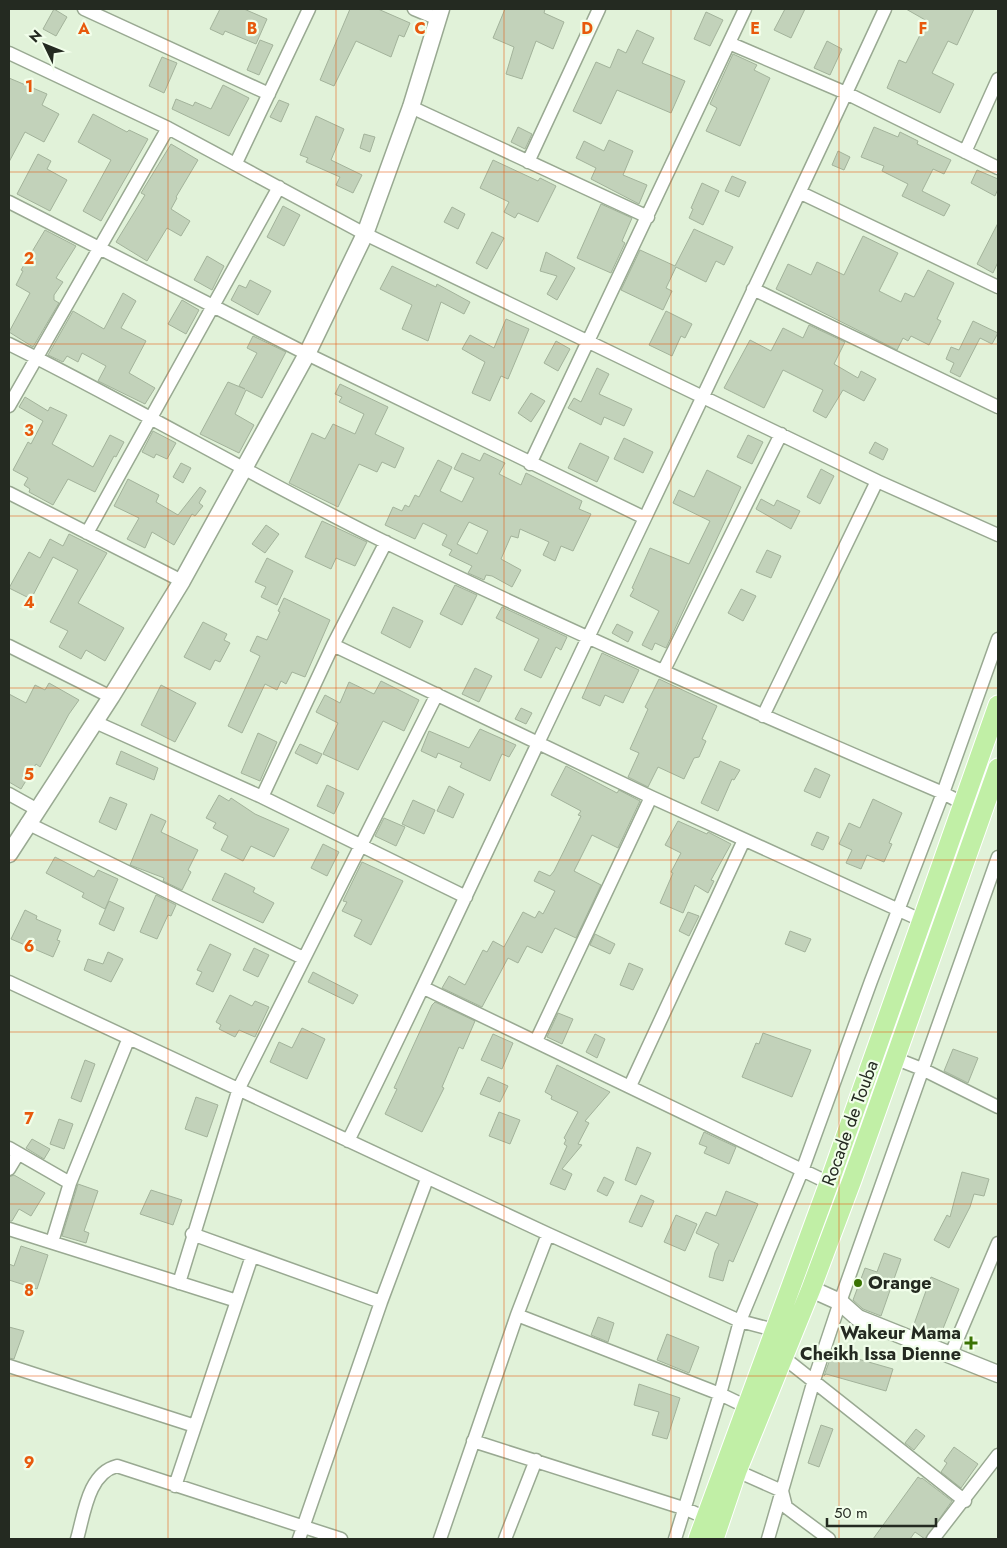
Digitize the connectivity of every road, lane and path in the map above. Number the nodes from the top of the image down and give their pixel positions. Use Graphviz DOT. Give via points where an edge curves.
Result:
graph roads {
  1 [pos="84,9"];
  2 [pos="309,9"];
  3 [pos="414,9"];
  4 [pos="599,9"];
  5 [pos="745,9"];
  6 [pos="886,9"];
  7 [pos="440,14"];
  8 [pos="729,43"];
  9 [pos="9,53"];
  10 [pos="998,79"];
  11 [pos="846,93"];
  12 [pos="269,94"];
  13 [pos="411,107"];
  14 [pos="168,128"];
  15 [pos="965,152"];
  16 [pos="528,162"];
  17 [pos="236,163"];
  18 [pos="998,168"];
  19 [pos="279,187"];
  20 [pos="801,193"];
  21 [pos="9,202"];
  22 [pos="648,217"];
  23 [pos="365,234"];
  24 [pos="99,248"];
  25 [pos="998,287"];
  26 [pos="753,289"];
  27 [pos="214,307"];
  28 [pos="588,342"];
  29 [pos="9,344"];
  30 [pos="307,354"];
  31 [pos="36,357"];
  32 [pos="702,396"];
  33 [pos="9,406"];
  34 [pos="998,407"];
  35 [pos="149,418"];
  36 [pos="782,434"];
  37 [pos="530,464"];
  38 [pos="245,469"];
  39 [pos="878,481"];
  40 [pos="9,493"];
  41 [pos="646,518"];
  42 [pos="87,533"];
  43 [pos="998,535"];
  44 [pos="386,542"];
  45 [pos="182,581"];
  46 [pos="590,638"];
  47 [pos="998,639"];
  48 [pos="334,645"];
  49 [pos="9,646"];
  50 [pos="664,670"];
  51 [pos="437,694"];
  52 [pos="111,697"];
  53 [pos="998,705"];
  54 [pos="763,716"];
  55 [pos="95,722"];
  56 [pos="538,742"];
  57 [pos="998,768"];
  58 [pos="944,793"];
  59 [pos="9,794"];
  60 [pos="994,795"];
  61 [pos="262,797"];
  62 [pos="651,797"];
  63 [pos="964,804"];
  64 [pos="36,809"];
  65 [pos="27,824"];
  66 [pos="744,840"];
  67 [pos="360,845"];
  68 [pos="9,854"];
  69 [pos="998,857"];
  70 [pos="466,897"];
  71 [pos="898,912"];
  72 [pos="923,922"];
  73 [pos="303,958"];
  74 [pos="9,982"];
  75 [pos="424,988"];
  76 [pos="128,1040"];
  77 [pos="536,1041"];
  78 [pos="894,1058"];
  79 [pos="922,1069"];
  80 [pos="630,1086"];
  81 [pos="239,1088"];
  82 [pos="998,1107"];
  83 [pos="348,1141"];
  84 [pos="14,1151"];
  85 [pos="9,1169"];
  86 [pos="802,1170"];
  87 [pos="427,1179"];
  88 [pos="70,1183"];
  89 [pos="828,1183"];
  90 [pos="9,1229"];
  91 [pos="192,1234"];
  92 [pos="548,1234"];
  93 [pos="52,1242"];
  94 [pos="998,1244"];
  95 [pos="252,1256"];
  96 [pos="179,1283"];
  97 [pos="811,1288"];
  98 [pos="237,1301"];
  99 [pos="381,1302"];
  100 [pos="840,1302"];
  101 [pos="517,1315"];
  102 [pos="740,1321"];
  103 [pos="774,1330"];
  104 [pos="951,1354"];
  105 [pos="783,1357"];
  106 [pos="9,1366"];
  107 [pos="998,1374"];
  108 [pos="814,1380"];
  109 [pos="720,1394"];
  110 [pos="747,1407"];
  111 [pos="195,1426"];
  112 [pos="472,1441"];
  113 [pos="998,1455"];
  114 [pos="536,1460"];
  115 [pos="737,1471"];
  116 [pos="175,1486"];
  117 [pos="782,1491"];
  118 [pos="965,1501"];
  119 [pos="686,1509"];
  120 [pos="706,1518"];
  121 [pos="304,1526"];
  122 [pos="76,1539"];
  123 [pos="299,1539"];
  124 [pos="340,1539"];
  125 [pos="440,1539"];
  126 [pos="505,1539"];
  127 [pos="674,1539"];
  128 [pos="698,1539"];
  129 [pos="714,1539"];
  130 [pos="768,1539"];
  131 [pos="829,1539"];
  132 [pos="933,1539"];
  1 -- 12 [label="street"];
  2 -- 12 [label="street"];
  3 -- 7 [label="street"];
  4 -- 16 [label="street"];
  5 -- 8 [label="street"];
  6 -- 11 [label="street"];
  7 -- 13 [label="street"];
  8 -- 11 [label="street"];
  8 -- 22 [label="street"];
  9 -- 14 [label="street"];
  10 -- 15 [label="street"];
  11 -- 15 [label="street"];
  11 -- 20 [label="street"];
  12 -- 17 [label="street"];
  13 -- 16 [label="street"];
  13 -- 23 [label="street"];
  14 -- 17 [label="street"];
  14 -- 24 [label="street"];
  15 -- 18 [label="street"];
  16 -- 22 [label="street"];
  17 -- 19 [label="street"];
  19 -- 23 [label="street"];
  19 -- 27 [label="street"];
  20 -- 25 [label="street"];
  20 -- 26 [label="street"];
  21 -- 24 [label="street"];
  22 -- 28 [label="street"];
  23 -- 28 [label="street"];
  23 -- 30 [label="street"];
  24 -- 27 [label="street"];
  24 -- 31 [label="street"];
  26 -- 32 [label="street"];
  26 -- 34 [label="street"];
  27 -- 30 [label="street"];
  27 -- 35 [label="street"];
  28 -- 32 [label="street"];
  28 -- 37 [label="street"];
  29 -- 31 [label="street"];
  30 -- 37 [label="street"];
  30 -- 38 [label="street"];
  31 -- 33 [label="street"];
  31 -- 35 [label="street"];
  32 -- 36 [label="street"];
  32 -- 41 [label="street"];
  35 -- 38 [label="street"];
  35 -- 42 [label="street"];
  36 -- 39 [label="street"];
  36 -- 50 [label="street"];
  37 -- 41 [label="street"];
  38 -- 44 [label="street"];
  38 -- 45 [label="street"];
  39 -- 43 [label="street"];
  39 -- 54 [label="street"];
  40 -- 42 [label="street"];
  41 -- 46 [label="street"];
  42 -- 45 [label="street"];
  44 -- 46 [label="street"];
  44 -- 48 [label="street"];
  45 -- 52 [label="street"];
  46 -- 50 [label="street"];
  46 -- 56 [label="street"];
  47 -- 58 [label="street"];
  48 -- 51 [label="street"];
  48 -- 61 [label="street"];
  49 -- 52 [label="street"];
  50 -- 54 [label="street"];
  51 -- 56 [label="street"];
  51 -- 67 [label="street"];
  52 -- 55 [label="street"];
  53 -- 63 [label="main road, Rocade de Touba"];
  54 -- 58 [label="street"];
  55 -- 61 [label="street"];
  55 -- 64 [label="street"];
  56 -- 62 [label="street"];
  56 -- 70 [label="street"];
  57 -- 60 [label="main road, Rocade de Touba"];
  58 -- 63 [label="street"];
  58 -- 71 [label="street"];
  59 -- 64 [label="street"];
  60 -- 78 [label="main road, Rocade de Touba"];
  61 -- 67 [label="street"];
  62 -- 66 [label="street"];
  62 -- 77 [label="street"];
  63 -- 72 [label="main road, Rocade de Touba"];
  64 -- 65 [label="street"];
  65 -- 68 [label="street"];
  65 -- 73 [label="street"];
  66 -- 71 [label="street"];
  66 -- 80 [label="street"];
  67 -- 70 [label="street"];
  67 -- 73 [label="street"];
  69 -- 79 [label="street"];
  70 -- 75 [label="street"];
  71 -- 72 [label="street"];
  71 -- 86 [label="street"];
  72 -- 89 [label="main road, Rocade de Touba"];
  73 -- 81 [label="street"];
  74 -- 76 [label="street"];
  75 -- 77 [label="street"];
  75 -- 83 [label="street"];
  76 -- 81 [label="street"];
  76 -- 88 [label="street"];
  77 -- 80 [label="street"];
  78 -- 79 [label="street"];
  78 -- 97 [label="main road, Rocade de Touba"];
  79 -- 82 [label="street"];
  79 -- 100 [label="street"];
  80 -- 86 [label="street"];
  81 -- 83 [label="street"];
  81 -- 91 [label="street"];
  83 -- 87 [label="street"];
  84 -- 85 [label="street"];
  84 -- 88 [label="street"];
  86 -- 89 [label="street"];
  86 -- 102 [label="street"];
  87 -- 92 [label="street"];
  87 -- 99 [label="street"];
  88 -- 93 [label="street"];
  89 -- 103 [label="main road, Rocade de Touba"];
  90 -- 93 [label="street"];
  91 -- 95 [label="street"];
  91 -- 96 [label="street"];
  92 -- 101 [label="street"];
  92 -- 102 [label="street"];
  93 -- 96 [label="street"];
  94 -- 104 [label="street"];
  95 -- 98 [label="street"];
  95 -- 99 [label="street"];
  96 -- 98 [label="street"];
  97 -- 100 [label="street"];
  97 -- 105 [label="main road, Rocade de Touba"];
  98 -- 111 [label="street"];
  99 -- 121 [label="street"];
  100 -- 104 [label="street" via="858,1318"];
  100 -- 108 [label="street"];
  101 -- 109 [label="street"];
  101 -- 112 [label="street"];
  102 -- 103 [label="street"];
  102 -- 109 [label="street"];
  103 -- 110 [label="main road, Rocade de Touba"];
  104 -- 107 [label="street"];
  105 -- 108 [label="street"];
  105 -- 115 [label="main road, Rocade de Touba"];
  106 -- 111 [label="street"];
  108 -- 117 [label="street"];
  108 -- 118 [label="street"];
  109 -- 110 [label="street"];
  109 -- 119 [label="street"];
  110 -- 120 [label="main road, Rocade de Touba"];
  111 -- 116 [label="street"];
  112 -- 114 [label="street"];
  112 -- 125 [label="street"];
  113 -- 118 [label="street"];
  114 -- 119 [label="street"];
  114 -- 126 [label="street"];
  115 -- 117 [label="street"];
  115 -- 129 [label="main road, Rocade de Touba"];
  116 -- 121 [label="street"];
  116 -- 122 [label="street" via="117,1466 108,1468 100,1473 94,1484"];
  117 -- 130 [label="street"];
  117 -- 131 [label="street" via="786,1508"];
  118 -- 132 [label="street"];
  119 -- 120 [label="street"];
  119 -- 127 [label="street"];
  120 -- 128 [label="main road, Rocade de Touba"];
  121 -- 123 [label="street"];
  121 -- 124 [label="street"];
}
